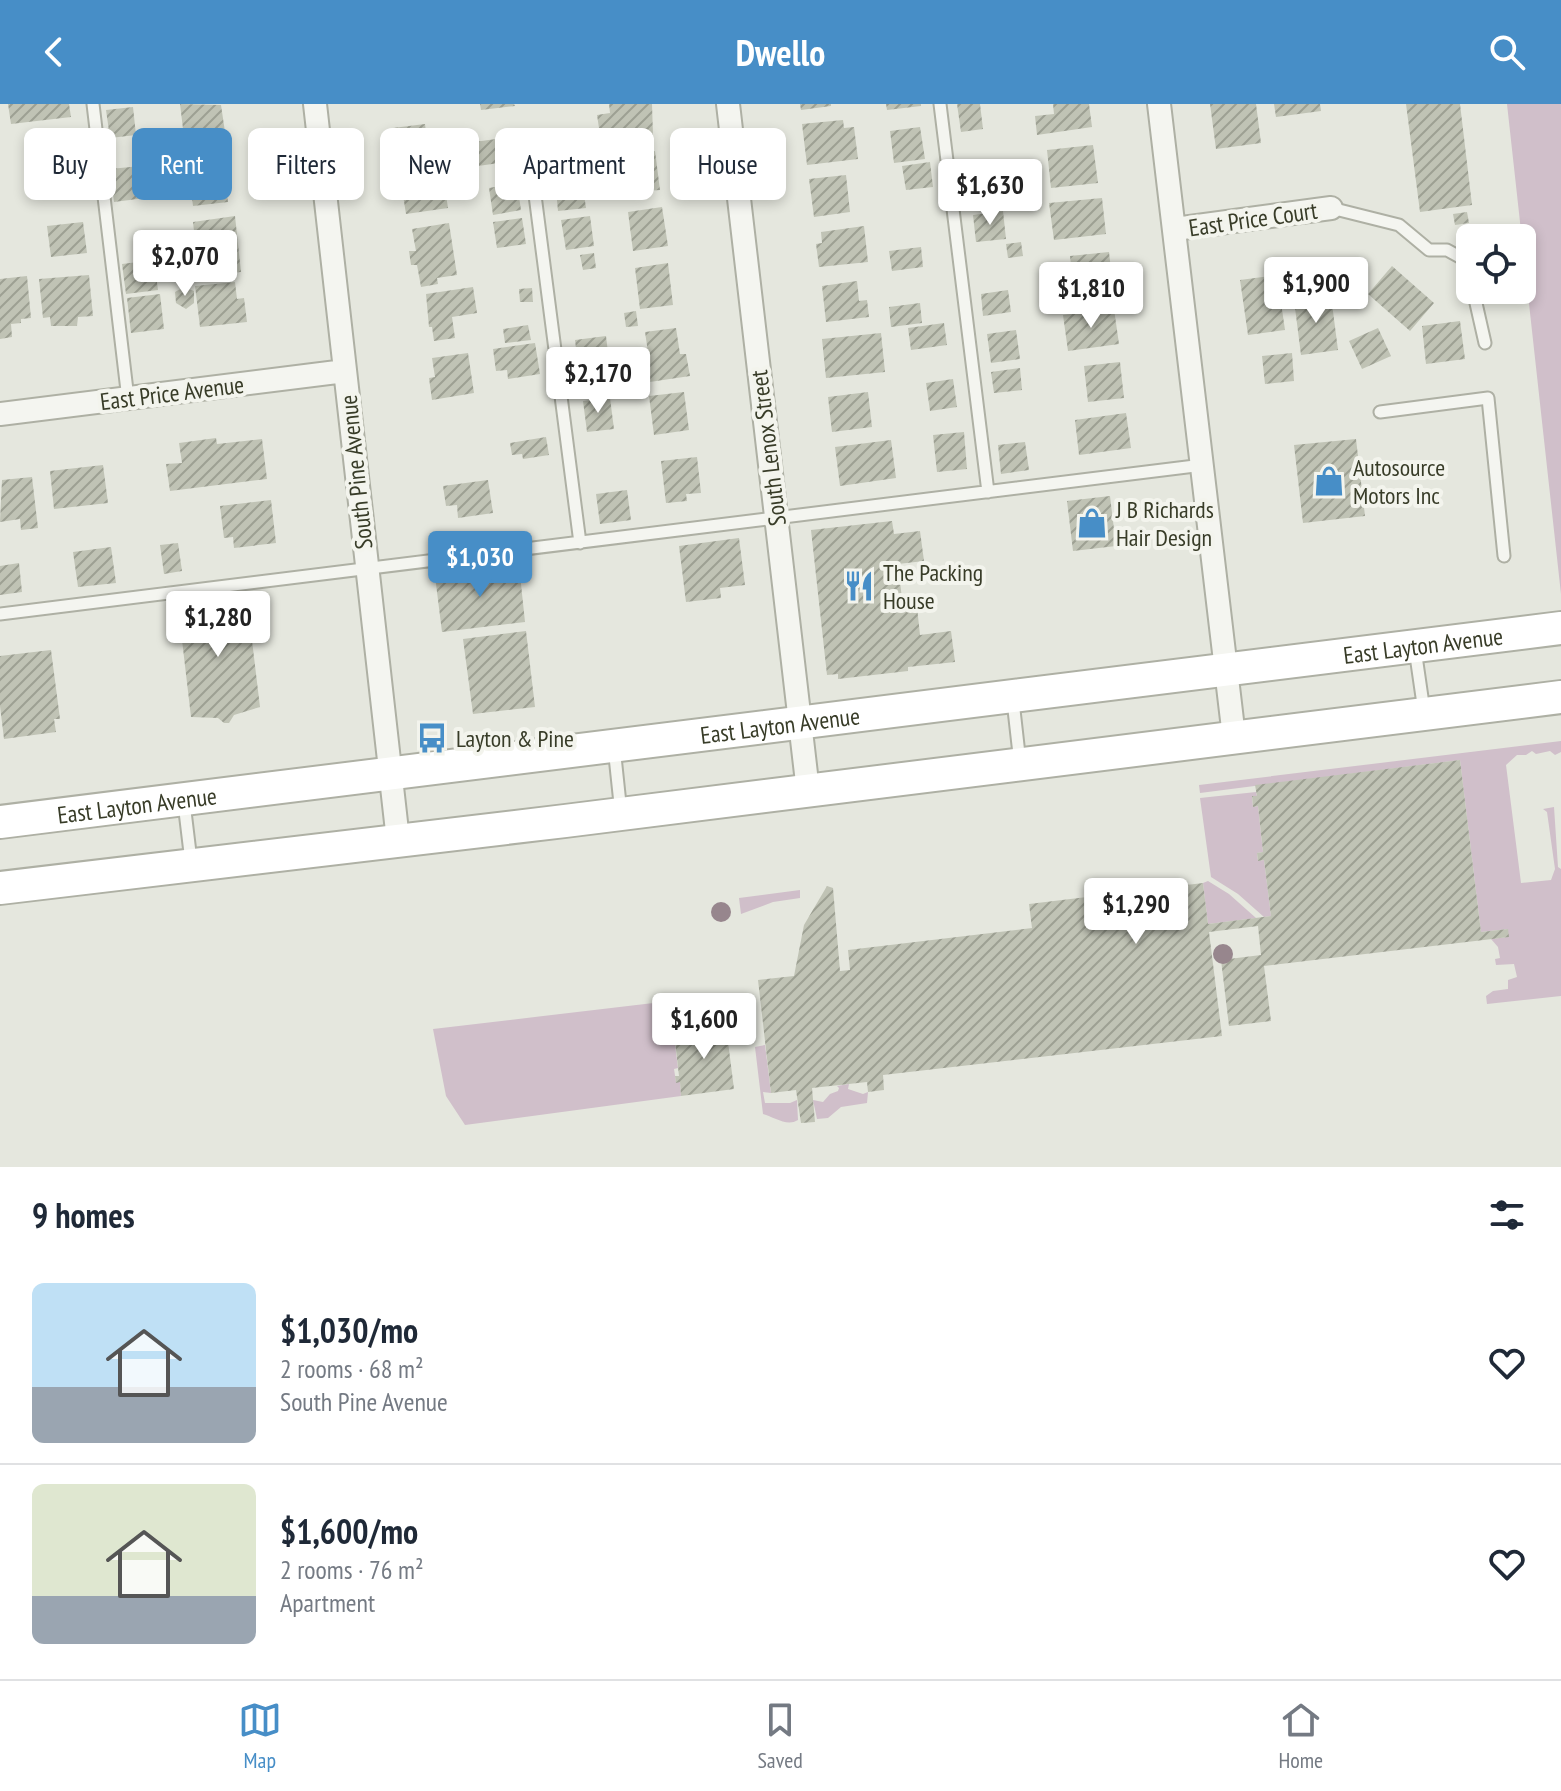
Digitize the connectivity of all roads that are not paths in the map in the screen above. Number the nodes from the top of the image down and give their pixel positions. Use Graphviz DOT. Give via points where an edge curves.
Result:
graph roads {
  1 [pos="93,104"];
  2 [pos="315,104"];
  3 [pos="728,104"];
  4 [pos="940,104"];
  5 [pos="1159,104"];
  6 [pos="536,200"];
  7 [pos="1331,208"];
  8 [pos="1175,229"];
  9 [pos="1456,255"];
  10 [pos="1476,304"];
  11 [pos="1485,343"];
  12 [pos="345,371"];
  13 [pos="128,399"];
  14 [pos="1380,412"];
  15 [pos="0,414"];
  16 [pos="1203,465"];
  17 [pos="988,492"];
  18 [pos="776,519"];
  19 [pos="580,543"];
  20 [pos="1504,556"];
  21 [pos="367,569"];
  22 [pos="0,614"];
  23 [pos="1561,628"];
  24 [pos="1415,645"];
  25 [pos="1226,668"];
  26 [pos="1012,695"];
  27 [pos="1561,697"];
  28 [pos="1424,715"];
  29 [pos="800,723"];
  30 [pos="1234,737"];
  31 [pos="614,746"];
  32 [pos="1021,763"];
  33 [pos="390,773"];
  34 [pos="808,791"];
  35 [pos="184,800"];
  36 [pos="621,814"];
  37 [pos="0,822"];
  38 [pos="398,840"];
  39 [pos="192,866"];
  40 [pos="0,888"];
  1 -- 13 [label="lane"];
  2 -- 12 [label="street, South Pine Avenue"];
  3 -- 18 [label="street, South Lenox Street"];
  4 -- 17 [label="lane"];
  5 -- 8 [label="street"];
  6 -- 19 [label="lane"];
  7 -- 8 [label="street, East Price Court"];
  7 -- 9 [label="lane" via="1399,225 1429,250"];
  8 -- 16 [label="street"];
  10 -- 11 [label="lane"];
  12 -- 13 [label="street, East Price Avenue"];
  12 -- 21 [label="street, South Pine Avenue"];
  13 -- 15 [label="street, East Price Avenue"];
  14 -- 20 [label="lane" via="1488,398"];
  16 -- 17 [label="lane"];
  16 -- 25 [label="street"];
  17 -- 18 [label="lane"];
  18 -- 19 [label="lane"];
  18 -- 29 [label="street, South Lenox Street"];
  19 -- 21 [label="lane"];
  21 -- 22 [label="lane"];
  21 -- 33 [label="street, South Pine Avenue"];
  23 -- 24 [label="main road, East Layton Avenue"];
  24 -- 25 [label="main road, East Layton Avenue"];
  24 -- 28 [label="lane"];
  25 -- 26 [label="main road, East Layton Avenue"];
  25 -- 30 [label="street"];
  26 -- 29 [label="main road, East Layton Avenue"];
  26 -- 32 [label="lane"];
  27 -- 28 [label="main road"];
  28 -- 30 [label="main road"];
  29 -- 31 [label="main road, East Layton Avenue"];
  29 -- 34 [label="street, South Lenox Street"];
  30 -- 32 [label="main road"];
  31 -- 33 [label="main road, East Layton Avenue"];
  31 -- 36 [label="lane"];
  32 -- 34 [label="main road"];
  33 -- 35 [label="main road, East Layton Avenue"];
  33 -- 38 [label="street, South Pine Avenue"];
  34 -- 36 [label="main road"];
  35 -- 37 [label="main road, East Layton Avenue"];
  35 -- 39 [label="lane"];
  36 -- 38 [label="main road"];
  38 -- 39 [label="main road"];
  39 -- 40 [label="main road"];
}
